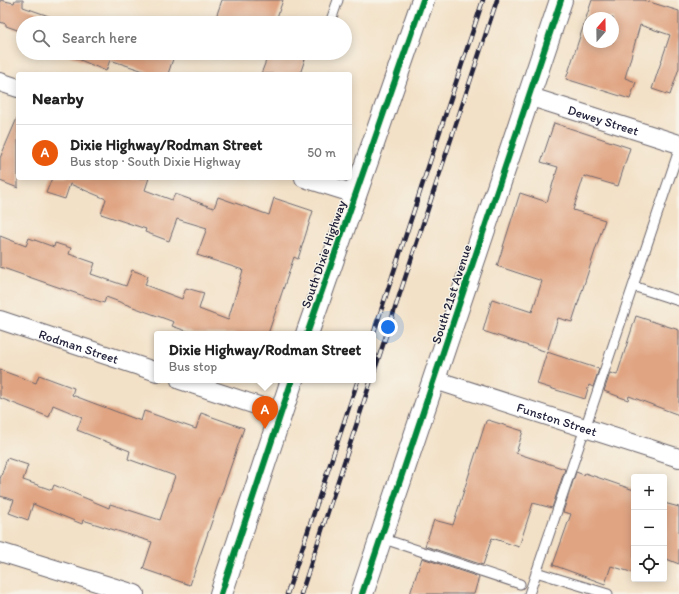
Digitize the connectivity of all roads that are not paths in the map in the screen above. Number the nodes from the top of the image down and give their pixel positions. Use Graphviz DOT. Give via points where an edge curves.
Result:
graph roads {
  1 [pos="338,0"];
  2 [pos="423,0"];
  3 [pos="560,0"];
  4 [pos="332,16"];
  5 [pos="0,82"];
  6 [pos="16,87"];
  7 [pos="528,96"];
  8 [pos="679,144"];
  9 [pos="679,150"];
  10 [pos="310,180"];
  11 [pos="355,194"];
  12 [pos="633,286"];
  13 [pos="679,301"];
  14 [pos="0,320"];
  15 [pos="308,331"];
  16 [pos="154,371"];
  17 [pos="435,380"];
  18 [pos="189,383"];
  19 [pos="291,383"];
  20 [pos="280,413"];
  21 [pos="585,428"];
  22 [pos="679,458"];
  23 [pos="381,538"];
  24 [pos="0,552"];
  25 [pos="536,572"];
  26 [pos="520,584"];
  27 [pos="135,594"];
  28 [pos="221,594"];
  29 [pos="362,594"];
  30 [pos="529,594"];
  31 [pos="608,594"];
  1 -- 4 [label="lane"];
  2 -- 11 [label="main road, South Dixie Highway"];
  3 -- 7 [label="main road, South 21st Avenue"];
  5 -- 6 [label="street"];
  7 -- 8 [label="street, Dewey Street"];
  7 -- 17 [label="main road, South 21st Avenue"];
  9 -- 12 [label="lane"];
  10 -- 11 [label="street"];
  11 -- 15 [label="main road, South Dixie Highway"];
  12 -- 13 [label="lane"];
  12 -- 21 [label="lane"];
  14 -- 16 [label="street, Rodman Street"];
  17 -- 21 [label="street, Funston Street"];
  17 -- 23 [label="main road, South 21st Avenue"];
  18 -- 20 [label="street"];
  19 -- 20 [label="main road"];
  20 -- 28 [label="main road"];
  21 -- 22 [label="street, Funston Street"];
  21 -- 25 [label="lane"];
  23 -- 26 [label="lane"];
  23 -- 29 [label="main road, South 21st Avenue"];
  24 -- 27 [label="street"];
  25 -- 30 [label="lane"];
  25 -- 31 [label="lane"];
}
